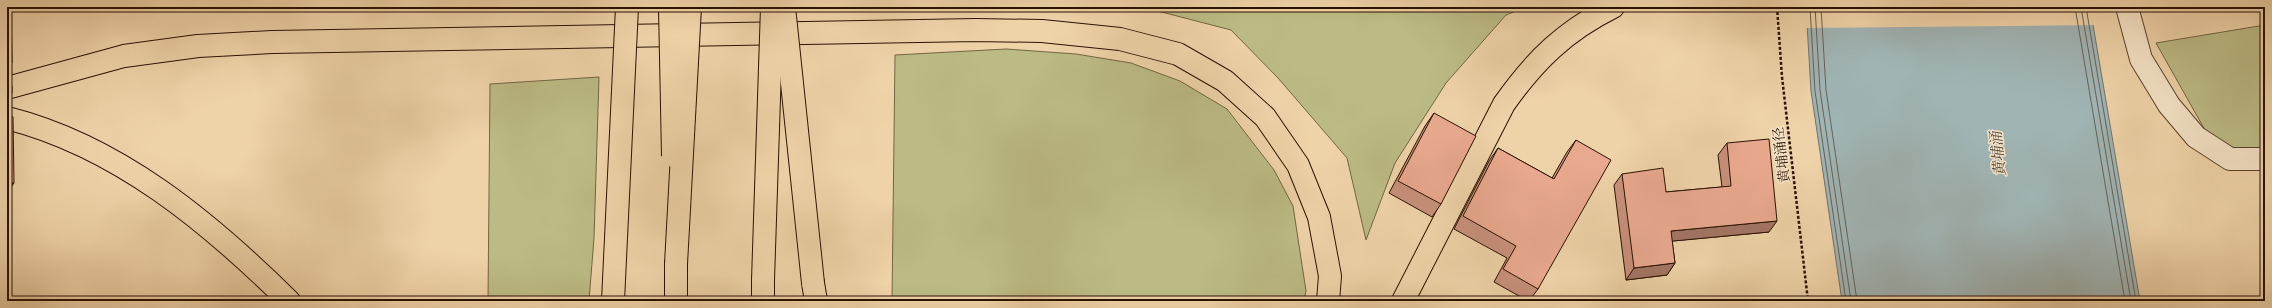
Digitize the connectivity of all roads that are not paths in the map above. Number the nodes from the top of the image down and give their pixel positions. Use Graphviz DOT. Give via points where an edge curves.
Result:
graph roads {
  1 [pos="627,7"];
  2 [pos="670,7"];
  3 [pos="690,7"];
  4 [pos="772,7"];
  5 [pos="784,7"];
  6 [pos="1613,7"];
  7 [pos="2128,7"];
  8 [pos="7,88"];
  9 [pos="7,118"];
  10 [pos="2265,160"];
  11 [pos="676,264"];
  12 [pos="763,291"];
  13 [pos="814,292"];
  14 [pos="289,301"];
  15 [pos="613,301"];
  16 [pos="676,301"];
  17 [pos="1328,301"];
  18 [pos="1402,301"];
  1 -- 15 [label="main road, bridge"];
  2 -- 11 [label="main road, bridge"];
  3 -- 11 [label="main road, bridge"];
  4 -- 12 [label="main road, bridge"];
  5 -- 13 [label="main road, bridge"];
  6 -- 18 [label="main road" via="1588,20 1560,40 1538,59 1521,80 1504,104"];
  7 -- 10 [label="street" via="2141,59 2169,105 2196,137 2230,159"];
  8 -- 17 [label="main road" via="124,56 198,46 272,42 976,30 1042,31 1120,38 1178,54 1225,81 1265,117 1298,165 1319,217 1330,276"];
  9 -- 14 [label="main road" via="68,139 137,173 221,237"];
  11 -- 16 [label="main road"];
}
